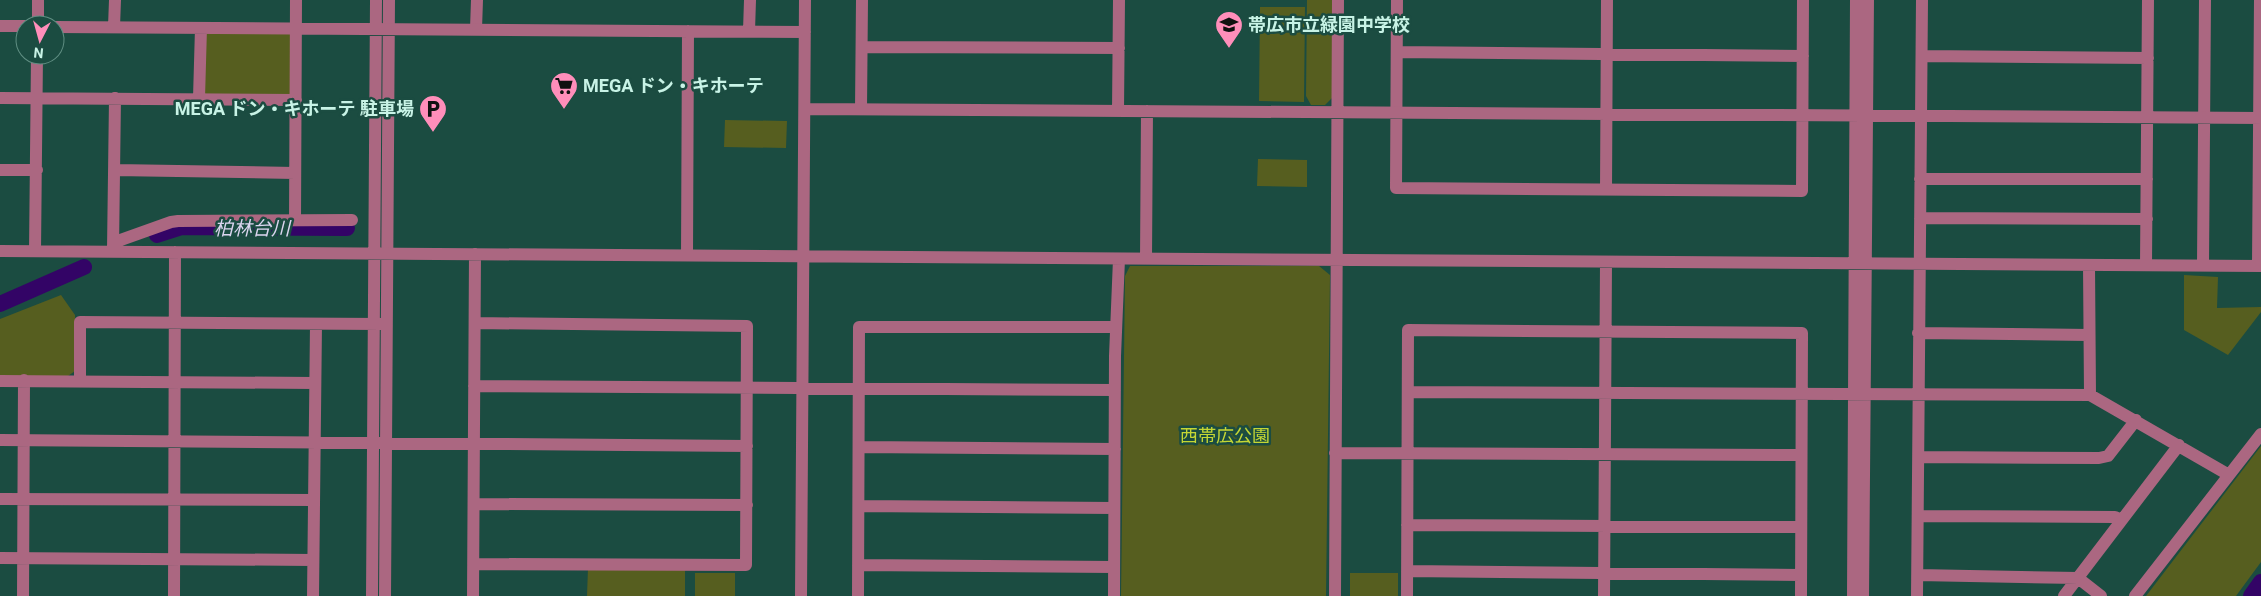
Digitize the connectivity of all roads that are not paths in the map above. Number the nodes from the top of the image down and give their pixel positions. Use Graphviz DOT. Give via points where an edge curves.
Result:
graph roads {
  1 [pos="38,0"];
  2 [pos="115,0"];
  3 [pos="296,0"];
  4 [pos="376,0"];
  5 [pos="389,0"];
  6 [pos="477,0"];
  7 [pos="750,0"];
  8 [pos="805,0"];
  9 [pos="862,0"];
  10 [pos="1119,0"];
  11 [pos="1338,0"];
  12 [pos="1397,0"];
  13 [pos="1607,0"];
  14 [pos="1804,0"];
  15 [pos="1856,0"];
  16 [pos="1868,0"];
  17 [pos="1922,0"];
  18 [pos="2148,0"];
  19 [pos="2204,0"];
  20 [pos="2260,1"];
  21 [pos="38,15"];
  22 [pos="0,26"];
  23 [pos="15,26"];
  24 [pos="65,26"];
  25 [pos="114,27"];
  26 [pos="201,28"];
  27 [pos="296,29"];
  28 [pos="382,29"];
  29 [pos="476,29"];
  30 [pos="688,31"];
  31 [pos="749,31"];
  32 [pos="805,32"];
  33 [pos="862,47"];
  34 [pos="1119,48"];
  35 [pos="1397,52"];
  36 [pos="1607,54"];
  37 [pos="1803,56"];
  38 [pos="1922,56"];
  39 [pos="2148,58"];
  40 [pos="2260,58"];
  41 [pos="38,65"];
  42 [pos="0,98"];
  43 [pos="115,98"];
  44 [pos="199,98"];
  45 [pos="37,99"];
  46 [pos="296,100"];
  47 [pos="805,109"];
  48 [pos="861,109"];
  49 [pos="1118,111"];
  50 [pos="1147,111"];
  51 [pos="1338,112"];
  52 [pos="1396,113"];
  53 [pos="1607,114"];
  54 [pos="1803,115"];
  55 [pos="1861,116"];
  56 [pos="1921,116"];
  57 [pos="2148,117"];
  58 [pos="2203,118"];
  59 [pos="2260,118"];
  60 [pos="0,170"];
  61 [pos="37,170"];
  62 [pos="115,170"];
  63 [pos="294,174"];
  64 [pos="1920,179"];
  65 [pos="2147,179"];
  66 [pos="1606,190"];
  67 [pos="2260,192"];
  68 [pos="1920,218"];
  69 [pos="2147,219"];
  70 [pos="295,220"];
  71 [pos="352,220"];
  72 [pos="114,247"];
  73 [pos="0,251"];
  74 [pos="35,251"];
  75 [pos="175,252"];
  76 [pos="381,254"];
  77 [pos="475,254"];
  78 [pos="687,255"];
  79 [pos="804,255"];
  80 [pos="1118,259"];
  81 [pos="1146,259"];
  82 [pos="1336,260"];
  83 [pos="1606,262"];
  84 [pos="1861,263"];
  85 [pos="1919,264"];
  86 [pos="2089,265"];
  87 [pos="2146,265"];
  88 [pos="2203,265"];
  89 [pos="2259,266"];
  90 [pos="175,323"];
  91 [pos="316,324"];
  92 [pos="373,324"];
  93 [pos="387,324"];
  94 [pos="475,324"];
  95 [pos="1116,328"];
  96 [pos="1605,331"];
  97 [pos="1918,333"];
  98 [pos="2090,335"];
  99 [pos="0,380"];
  100 [pos="24,380"];
  101 [pos="80,381"];
  102 [pos="175,382"];
  103 [pos="314,383"];
  104 [pos="474,386"];
  105 [pos="803,387"];
  106 [pos="748,388"];
  107 [pos="860,388"];
  108 [pos="1115,390"];
  109 [pos="1408,392"];
  110 [pos="1605,393"];
  111 [pos="1802,394"];
  112 [pos="1859,395"];
  113 [pos="1918,395"];
  114 [pos="2090,395"];
  115 [pos="2136,420"];
  116 [pos="2261,434"];
  117 [pos="0,440"];
  118 [pos="24,440"];
  119 [pos="175,440"];
  120 [pos="315,442"];
  121 [pos="380,443"];
  122 [pos="474,445"];
  123 [pos="747,446"];
  124 [pos="2179,446"];
  125 [pos="859,448"];
  126 [pos="1115,449"];
  127 [pos="1335,453"];
  128 [pos="1408,454"];
  129 [pos="1605,455"];
  130 [pos="1801,455"];
  131 [pos="1919,457"];
  132 [pos="2229,475"];
  133 [pos="0,499"];
  134 [pos="24,499"];
  135 [pos="175,500"];
  136 [pos="314,500"];
  137 [pos="474,504"];
  138 [pos="747,505"];
  139 [pos="859,506"];
  140 [pos="1114,508"];
  141 [pos="1918,516"];
  142 [pos="2122,520"];
  143 [pos="1407,525"];
  144 [pos="1604,525"];
  145 [pos="1801,527"];
  146 [pos="0,558"];
  147 [pos="22,559"];
  148 [pos="174,560"];
  149 [pos="312,560"];
  150 [pos="474,564"];
  151 [pos="858,565"];
  152 [pos="1114,567"];
  153 [pos="1407,571"];
  154 [pos="1604,573"];
  155 [pos="1801,575"];
  156 [pos="1918,575"];
  157 [pos="2078,578"];
  158 [pos="22,596"];
  159 [pos="174,596"];
  160 [pos="313,596"];
  161 [pos="372,596"];
  162 [pos="385,596"];
  163 [pos="473,596"];
  164 [pos="802,596"];
  165 [pos="858,596"];
  166 [pos="1114,596"];
  167 [pos="1334,596"];
  168 [pos="1407,596"];
  169 [pos="1604,596"];
  170 [pos="1801,596"];
  171 [pos="1853,596"];
  172 [pos="1863,596"];
  173 [pos="1917,596"];
  174 [pos="2064,596"];
  175 [pos="2101,596"];
  176 [pos="2135,596"];
  1 -- 21 [label="street"];
  2 -- 25 [label="street"];
  3 -- 27 [label="street"];
  4 -- 28 [label="street"];
  5 -- 28 [label="street"];
  6 -- 29 [label="street"];
  7 -- 31 [label="street"];
  8 -- 32 [label="street"];
  9 -- 33 [label="street"];
  10 -- 34 [label="street"];
  11 -- 51 [label="street"];
  12 -- 35 [label="street"];
  13 -- 36 [label="street"];
  14 -- 37 [label="street"];
  15 -- 55 [label="street"];
  16 -- 55 [label="street"];
  17 -- 38 [label="street"];
  18 -- 39 [label="street"];
  19 -- 58 [label="street"];
  20 -- 40 [label="street"];
  22 -- 23 [label="street"];
  24 -- 25 [label="street"];
  25 -- 26 [label="street"];
  26 -- 27 [label="street"];
  26 -- 44 [label="street"];
  27 -- 28 [label="street"];
  27 -- 46 [label="street"];
  28 -- 29 [label="street"];
  28 -- 76 [label="street"];
  29 -- 30 [label="street"];
  30 -- 31 [label="street"];
  30 -- 78 [label="street"];
  31 -- 32 [label="street"];
  32 -- 47 [label="street"];
  33 -- 34 [label="street"];
  33 -- 48 [label="street"];
  34 -- 49 [label="street"];
  35 -- 36 [label="street"];
  35 -- 52 [label="street"];
  36 -- 37 [label="street"];
  36 -- 53 [label="street"];
  37 -- 54 [label="street"];
  38 -- 39 [label="street"];
  38 -- 56 [label="street"];
  39 -- 57 [label="street"];
  40 -- 59 [label="street"];
  41 -- 45 [label="street"];
  42 -- 45 [label="street"];
  43 -- 44 [label="street"];
  43 -- 45 [label="street"];
  43 -- 62 [label="street"];
  44 -- 46 [label="street"];
  45 -- 61 [label="street"];
  46 -- 63 [label="street"];
  47 -- 48 [label="street"];
  47 -- 79 [label="street"];
  48 -- 49 [label="street"];
  49 -- 50 [label="street"];
  50 -- 51 [label="street"];
  50 -- 81 [label="street"];
  51 -- 52 [label="street"];
  51 -- 82 [label="street"];
  52 -- 53 [label="street"];
  52 -- 66 [label="street" via="1396,188"];
  53 -- 54 [label="street"];
  53 -- 66 [label="street"];
  54 -- 55 [label="street"];
  54 -- 66 [label="street" via="1802,191"];
  55 -- 56 [label="street"];
  55 -- 84 [label="street"];
  56 -- 57 [label="street"];
  56 -- 64 [label="street"];
  57 -- 58 [label="street"];
  57 -- 65 [label="street"];
  58 -- 59 [label="street"];
  58 -- 88 [label="street"];
  59 -- 67 [label="street"];
  60 -- 61 [label="street"];
  61 -- 74 [label="street"];
  62 -- 63 [label="street"];
  62 -- 72 [label="street"];
  63 -- 70 [label="street"];
  64 -- 65 [label="street"];
  64 -- 68 [label="street"];
  65 -- 69 [label="street"];
  67 -- 89 [label="street"];
  68 -- 69 [label="street"];
  68 -- 85 [label="street"];
  69 -- 87 [label="street"];
  70 -- 71 [label="street"];
  70 -- 72 [label="street" via="171,222"];
  72 -- 74 [label="street"];
  72 -- 75 [label="street"];
  73 -- 74 [label="street"];
  75 -- 76 [label="street"];
  75 -- 90 [label="street"];
  76 -- 77 [label="street"];
  76 -- 92 [label="street"];
  76 -- 93 [label="street"];
  77 -- 78 [label="street"];
  77 -- 94 [label="street"];
  78 -- 79 [label="street"];
  79 -- 80 [label="street"];
  79 -- 105 [label="street"];
  80 -- 81 [label="street"];
  80 -- 95 [label="street"];
  81 -- 82 [label="street"];
  82 -- 83 [label="street"];
  82 -- 127 [label="street"];
  83 -- 84 [label="street"];
  83 -- 96 [label="street"];
  84 -- 85 [label="street"];
  84 -- 112 [label="street"];
  85 -- 86 [label="street"];
  85 -- 97 [label="street"];
  86 -- 87 [label="street"];
  86 -- 98 [label="street"];
  87 -- 88 [label="street"];
  88 -- 89 [label="street"];
  90 -- 91 [label="street"];
  90 -- 101 [label="street" via="80,322"];
  90 -- 102 [label="street"];
  91 -- 92 [label="street"];
  91 -- 103 [label="street"];
  92 -- 93 [label="street"];
  92 -- 121 [label="street"];
  93 -- 121 [label="street"];
  94 -- 104 [label="street"];
  94 -- 106 [label="street" via="747,326"];
  95 -- 107 [label="street" via="859,327"];
  95 -- 108 [label="street"];
  96 -- 109 [label="street" via="1408,330"];
  96 -- 110 [label="street"];
  96 -- 111 [label="street" via="1802,333"];
  97 -- 98 [label="street"];
  97 -- 113 [label="street"];
  98 -- 114 [label="street"];
  99 -- 100 [label="street"];
  100 -- 101 [label="street"];
  100 -- 118 [label="street"];
  101 -- 102 [label="street"];
  102 -- 103 [label="street"];
  102 -- 119 [label="street"];
  103 -- 120 [label="street"];
  104 -- 106 [label="street"];
  104 -- 122 [label="street"];
  105 -- 106 [label="street"];
  105 -- 107 [label="street"];
  105 -- 164 [label="street"];
  106 -- 123 [label="street"];
  107 -- 108 [label="street"];
  107 -- 125 [label="street"];
  108 -- 126 [label="street"];
  109 -- 110 [label="street"];
  109 -- 128 [label="street"];
  110 -- 111 [label="street"];
  110 -- 129 [label="street"];
  111 -- 112 [label="street"];
  111 -- 130 [label="street"];
  112 -- 113 [label="street"];
  112 -- 171 [label="street"];
  112 -- 172 [label="street"];
  113 -- 114 [label="street"];
  113 -- 131 [label="street"];
  114 -- 115 [label="street"];
  115 -- 124 [label="street"];
  115 -- 131 [label="street" via="2108,456 2099,458"];
  116 -- 132 [label="street"];
  117 -- 118 [label="street"];
  118 -- 119 [label="street"];
  118 -- 134 [label="street"];
  119 -- 120 [label="street"];
  119 -- 135 [label="street"];
  120 -- 121 [label="street"];
  120 -- 136 [label="street"];
  121 -- 122 [label="street"];
  121 -- 161 [label="street"];
  121 -- 162 [label="street"];
  122 -- 123 [label="street"];
  122 -- 137 [label="street"];
  123 -- 138 [label="street"];
  124 -- 132 [label="street"];
  124 -- 142 [label="street"];
  125 -- 126 [label="street"];
  125 -- 139 [label="street"];
  126 -- 140 [label="street"];
  127 -- 128 [label="street"];
  127 -- 167 [label="street"];
  128 -- 129 [label="street"];
  128 -- 143 [label="street"];
  129 -- 130 [label="street"];
  129 -- 144 [label="street"];
  130 -- 145 [label="street"];
  131 -- 141 [label="street"];
  132 -- 176 [label="street"];
  133 -- 134 [label="street"];
  134 -- 135 [label="street"];
  134 -- 147 [label="street"];
  135 -- 136 [label="street"];
  135 -- 148 [label="street"];
  136 -- 149 [label="street"];
  137 -- 138 [label="street"];
  137 -- 150 [label="street"];
  138 -- 150 [label="street" via="746,565"];
  139 -- 140 [label="street"];
  139 -- 151 [label="street"];
  140 -- 152 [label="street"];
  141 -- 142 [label="street" via="2115,517"];
  141 -- 156 [label="street"];
  142 -- 157 [label="street"];
  143 -- 144 [label="street"];
  143 -- 153 [label="street"];
  144 -- 145 [label="street"];
  144 -- 154 [label="street"];
  145 -- 155 [label="street"];
  146 -- 147 [label="street"];
  147 -- 148 [label="street"];
  147 -- 158 [label="street"];
  148 -- 149 [label="street"];
  148 -- 159 [label="street"];
  149 -- 160 [label="street"];
  150 -- 163 [label="street"];
  151 -- 152 [label="street"];
  151 -- 165 [label="street"];
  152 -- 166 [label="street"];
  153 -- 154 [label="street"];
  153 -- 168 [label="street"];
  154 -- 155 [label="street"];
  154 -- 169 [label="street"];
  155 -- 170 [label="street"];
  156 -- 157 [label="street"];
  156 -- 173 [label="street"];
  157 -- 174 [label="street"];
  157 -- 175 [label="street"];
}
